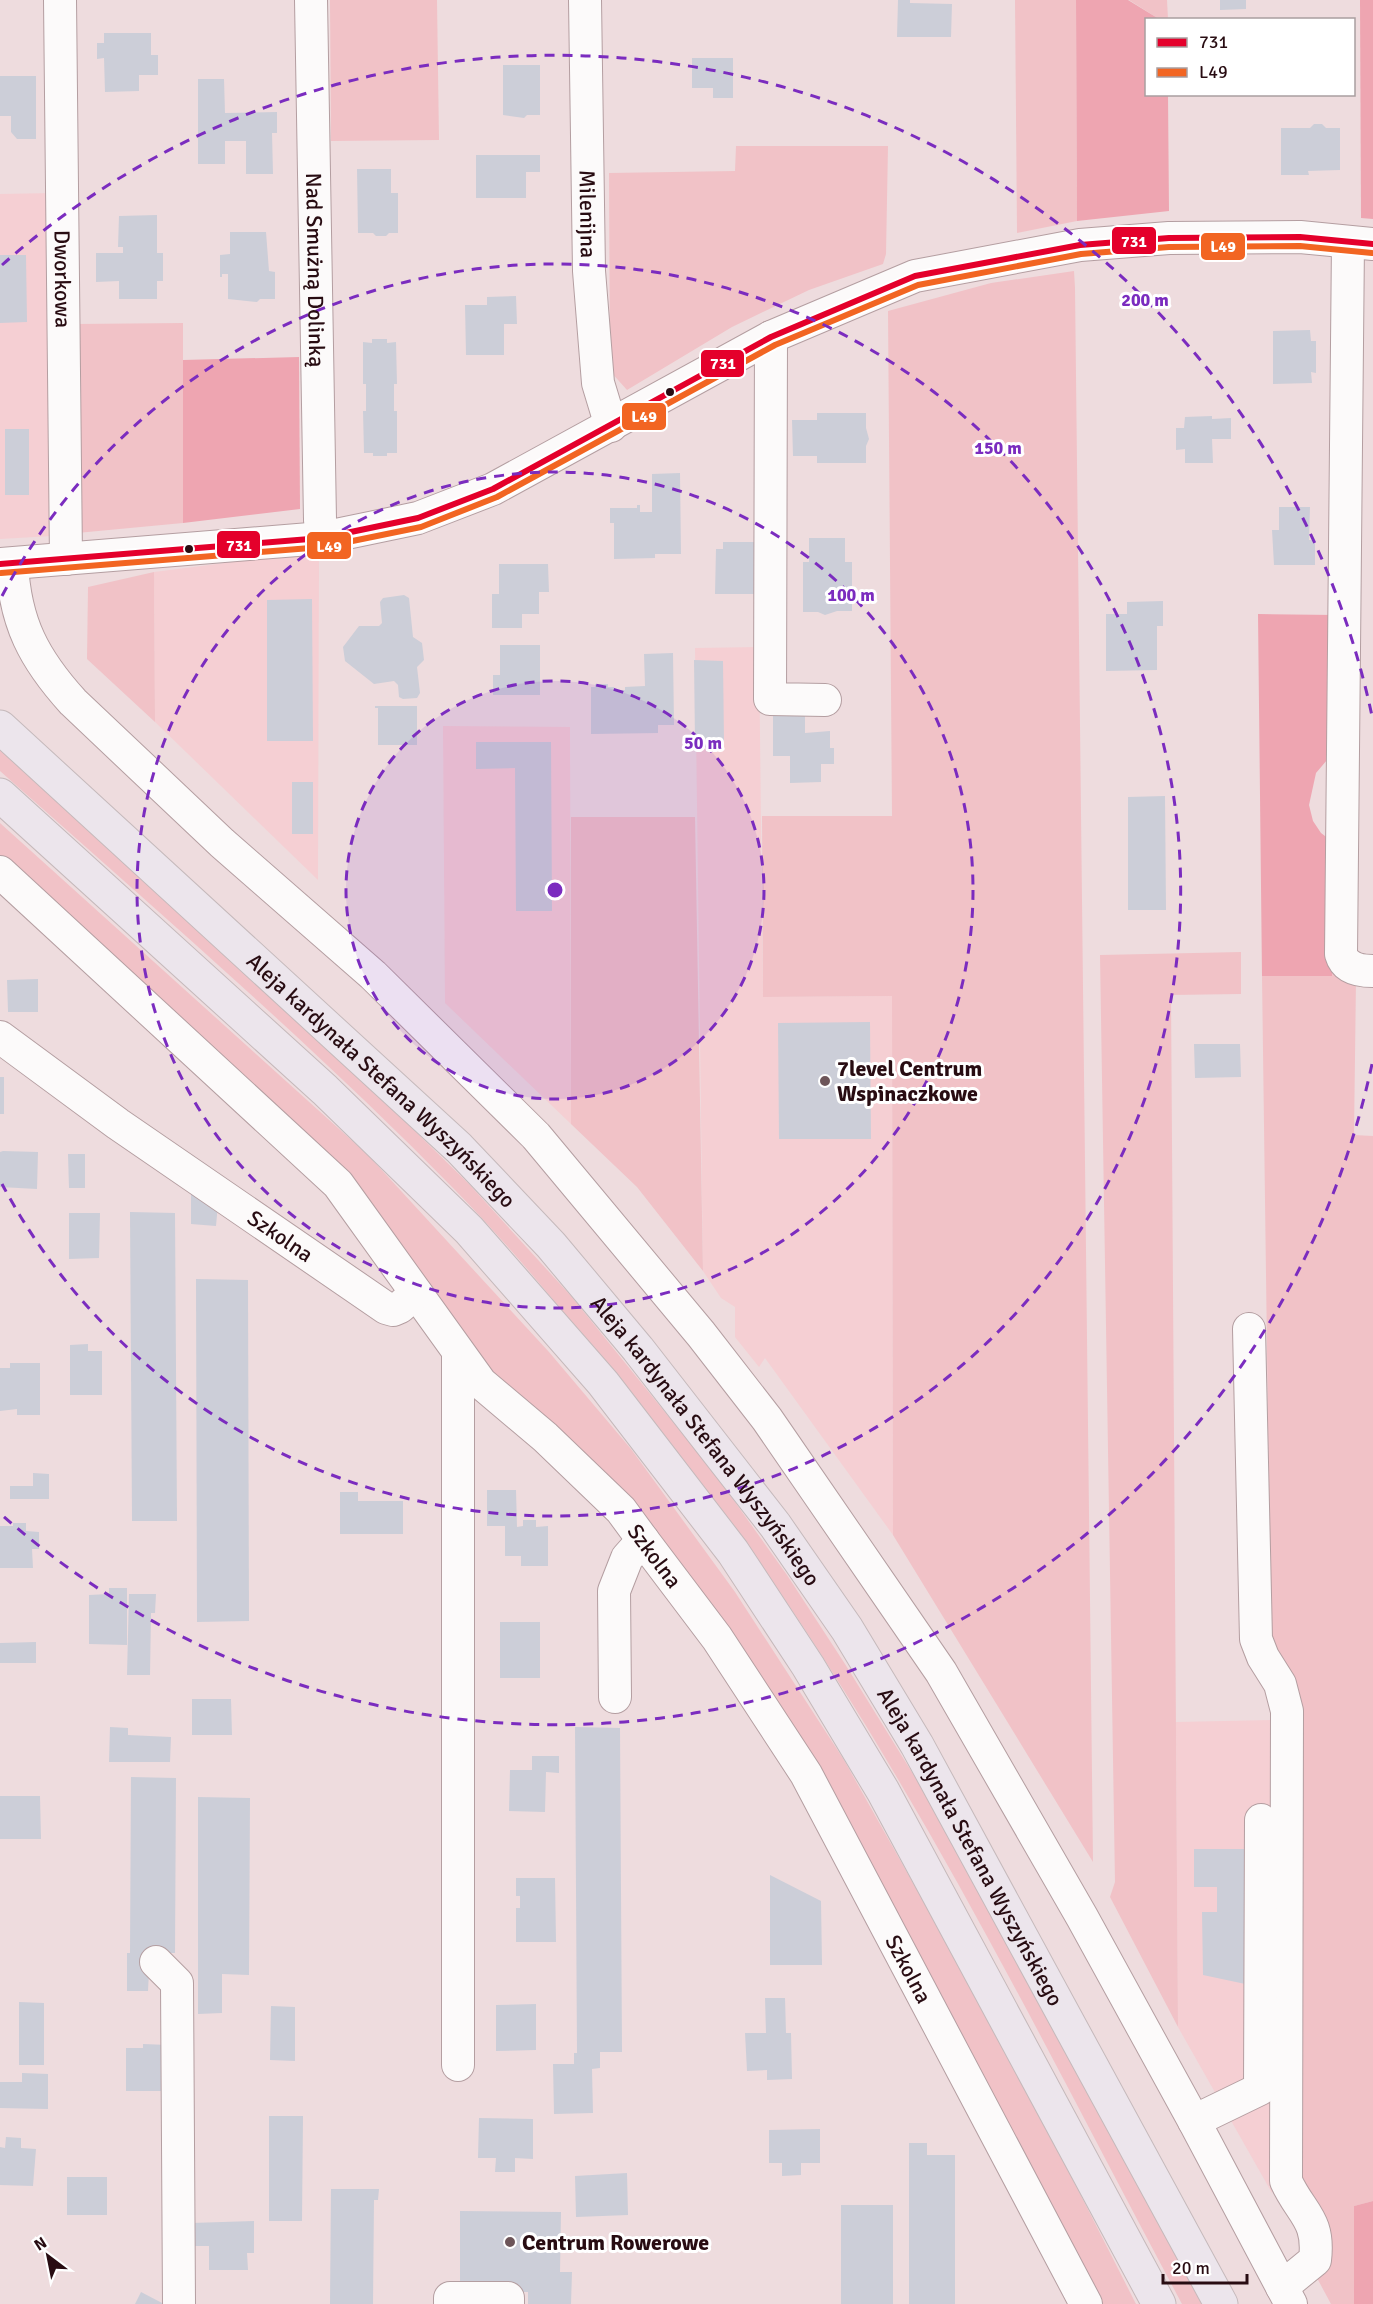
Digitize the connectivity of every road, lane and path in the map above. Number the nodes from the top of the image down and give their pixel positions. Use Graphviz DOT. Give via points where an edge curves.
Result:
graph roads {
  1 [pos="60,0"];
  2 [pos="311,0"];
  3 [pos="585,0"];
  4 [pos="1361,243"];
  5 [pos="771,337"];
  6 [pos="612,426"];
  7 [pos="322,538"];
  8 [pos="66,559"];
  9 [pos="6,564"];
  10 [pos="825,700"];
  11 [pos="0,727"];
  12 [pos="0,795"];
  13 [pos="0,872"];
  14 [pos="1373,971"];
  15 [pos="0,1037"];
  16 [pos="416,1293"];
  17 [pos="1249,1329"];
  18 [pos="458,1352"];
  19 [pos="643,1540"];
  20 [pos="615,1696"];
  21 [pos="1261,1820"];
  22 [pos="156,1962"];
  23 [pos="458,2065"];
  24 [pos="1194,2121"];
  25 [pos="1286,2295"];
  26 [pos="180,2304"];
  27 [pos="450,2304"];
  28 [pos="508,2304"];
  29 [pos="1086,2304"];
  30 [pos="1160,2304"];
  31 [pos="1221,2304"];
  1 -- 8 [label="street, Dworkowa"];
  2 -- 7 [label="street, Nad Smużną Dolinką"];
  3 -- 6 [label="street, Milenijna" via="589,271 598,383"];
  4 -- 5 [label="street" via="1262,236 1080,245 915,276"];
  4 -- 14 [label="street" via="1341,954 1347,964 1361,971"];
  5 -- 6 [label="street"];
  5 -- 10 [label="street" via="770,699"];
  6 -- 7 [label="street" via="493,489 418,518"];
  7 -- 8 [label="street"];
  8 -- 9 [label="street"];
  9 -- 24 [label="street" via="22,622 35,654 53,680 222,843 373,975 536,1136 767,1419 941,1672"];
  11 -- 31 [label="main road, Aleja kardynała Stefana Wyszyńskiego" via="459,1148 551,1245 631,1340 775,1525 847,1629 916,1745"];
  12 -- 30 [label="main road, Aleja kardynała Stefana Wyszyńskiego" via="324,1090 470,1230 603,1383 733,1552 883,1791"];
  13 -- 16 [label="street" via="338,1184"];
  15 -- 16 [label="street, Szkolna" via="118,1124 386,1308 400,1307"];
  16 -- 18 [label="street, Szkolna"];
  17 -- 25 [label="street" via="1256,1639 1280,1684 1287,1711 1286,2181 1314,2226 1317,2244 1315,2260"];
  18 -- 19 [label="street, Szkolna" via="481,1383 545,1437 621,1510"];
  18 -- 23 [label="street"];
  19 -- 20 [label="street" via="627,1558 614,1591"];
  19 -- 29 [label="street, Szkolna" via="717,1638 806,1774"];
  21 -- 24 [label="street" via="1260,2089"];
  22 -- 26 [label="street" via="177,1983"];
  24 -- 25 [label="street"];
  27 -- 28 [label="street" via="450,2298 508,2298"];
}
